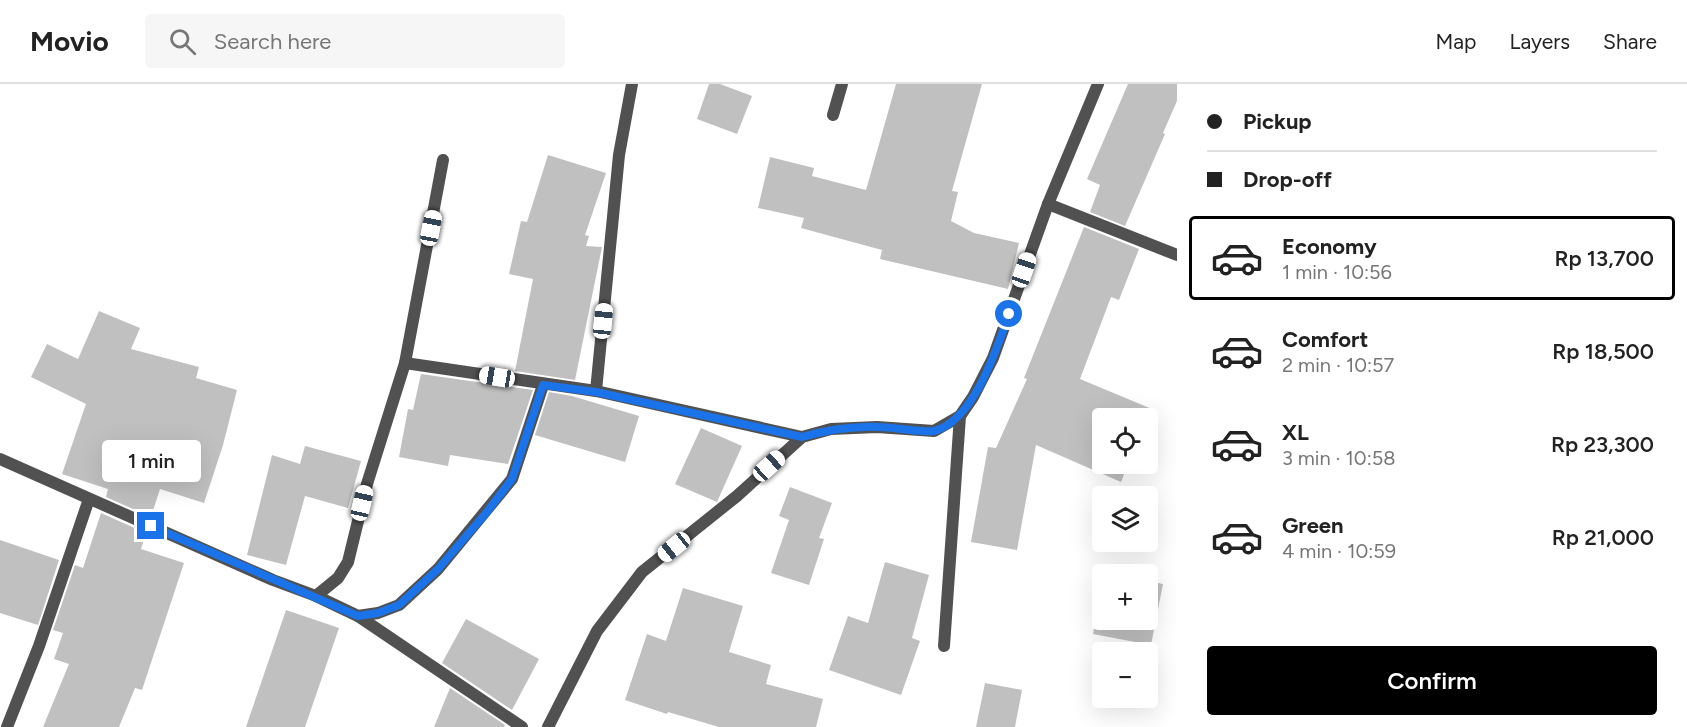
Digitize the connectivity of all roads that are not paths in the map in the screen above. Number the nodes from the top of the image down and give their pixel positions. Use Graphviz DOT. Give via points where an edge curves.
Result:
graph roads {
  1 [pos="632,84"];
  2 [pos="842,84"];
  3 [pos="1098,84"];
  4 [pos="833,115"];
  5 [pos="444,160"];
  6 [pos="1048,204"];
  7 [pos="1177,255"];
  8 [pos="405,363"];
  9 [pos="543,385"];
  10 [pos="596,392"];
  11 [pos="960,416"];
  12 [pos="802,437"];
  13 [pos="0,459"];
  14 [pos="89,499"];
  15 [pos="315,596"];
  16 [pos="358,616"];
  17 [pos="944,646"];
  18 [pos="7,727"];
  19 [pos="522,727"];
  20 [pos="548,727"];
  1 -- 10 [label="street" via="619,155"];
  2 -- 4 [label="street"];
  3 -- 6 [label="street"];
  5 -- 8 [label="street"];
  6 -- 7 [label="street"];
  6 -- 11 [label="street" via="993,358"];
  8 -- 9 [label="street"];
  8 -- 15 [label="street" via="367,484 348,562 339,578"];
  9 -- 10 [label="street"];
  9 -- 16 [label="street" via="512,479 486,513 438,569 399,605"];
  10 -- 12 [label="street"];
  11 -- 12 [label="street" via="934,431 831,429"];
  11 -- 17 [label="street"];
  12 -- 20 [label="street" via="737,496 642,572 597,631"];
  13 -- 14 [label="street"];
  14 -- 15 [label="street"];
  14 -- 18 [label="street"];
  15 -- 16 [label="street"];
  16 -- 19 [label="street"];
}
